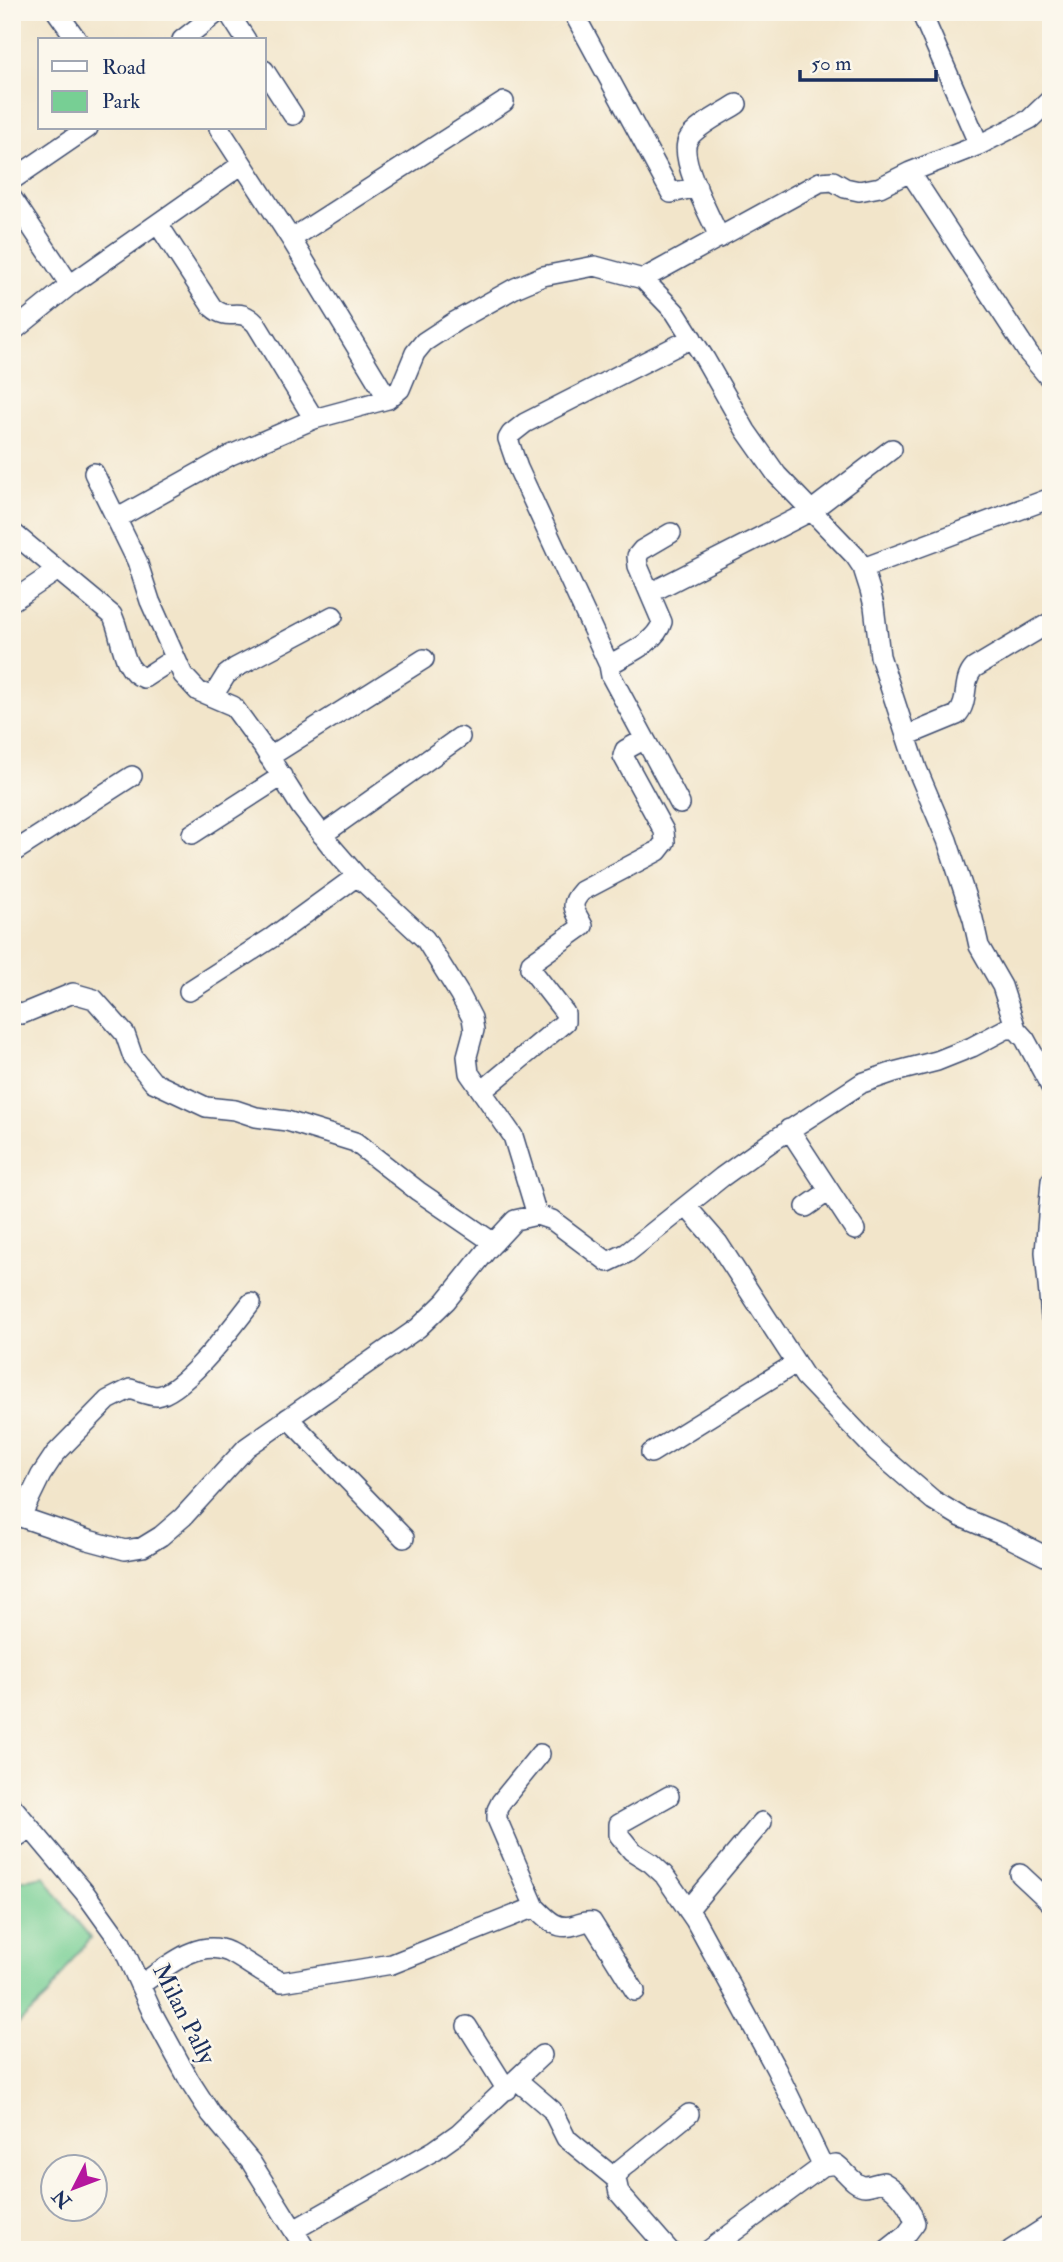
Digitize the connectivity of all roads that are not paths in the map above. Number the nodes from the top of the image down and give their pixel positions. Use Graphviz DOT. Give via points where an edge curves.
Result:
graph roads {
  1 [pos="57,12"];
  2 [pos="573,12"];
  3 [pos="921,12"];
  4 [pos="218,13"];
  5 [pos="76,38"];
  6 [pos="185,38"];
  7 [pos="244,38"];
  8 [pos="266,73"];
  9 [pos="1051,99"];
  10 [pos="504,102"];
  11 [pos="737,104"];
  12 [pos="293,114"];
  13 [pos="85,130"];
  14 [pos="220,130"];
  15 [pos="979,145"];
  16 [pos="241,165"];
  17 [pos="910,172"];
  18 [pos="12,180"];
  19 [pos="697,187"];
  20 [pos="12,198"];
  21 [pos="158,225"];
  22 [pos="720,237"];
  23 [pos="291,239"];
  24 [pos="643,279"];
  25 [pos="70,285"];
  26 [pos="12,332"];
  27 [pos="692,338"];
  28 [pos="1051,380"];
  29 [pos="388,399"];
  30 [pos="314,419"];
  31 [pos="892,449"];
  32 [pos="94,474"];
  33 [pos="1051,498"];
  34 [pos="811,511"];
  35 [pos="116,519"];
  36 [pos="12,532"];
  37 [pos="671,533"];
  38 [pos="863,568"];
  39 [pos="58,570"];
  40 [pos="650,593"];
  41 [pos="12,601"];
  42 [pos="333,616"];
  43 [pos="1051,622"];
  44 [pos="175,658"];
  45 [pos="424,659"];
  46 [pos="609,665"];
  47 [pos="213,696"];
  48 [pos="906,736"];
  49 [pos="460,737"];
  50 [pos="645,739"];
  51 [pos="269,757"];
  52 [pos="132,776"];
  53 [pos="282,776"];
  54 [pos="680,804"];
  55 [pos="192,834"];
  56 [pos="322,835"];
  57 [pos="12,853"];
  58 [pos="357,876"];
  59 [pos="189,991"];
  60 [pos="15,1019"];
  61 [pos="1016,1029"];
  62 [pos="1051,1087"];
  63 [pos="482,1091"];
  64 [pos="789,1129"];
  65 [pos="1051,1181"];
  66 [pos="829,1191"];
  67 [pos="686,1206"];
  68 [pos="806,1207"];
  69 [pos="537,1215"];
  70 [pos="855,1230"];
  71 [pos="494,1243"];
  72 [pos="251,1303"];
  73 [pos="1051,1317"];
  74 [pos="796,1363"];
  75 [pos="288,1418"];
  76 [pos="651,1454"];
  77 [pos="17,1515"];
  78 [pos="404,1538"];
  79 [pos="1049,1554"];
  80 [pos="540,1754"];
  81 [pos="669,1796"];
  82 [pos="12,1806"];
  83 [pos="762,1822"];
  84 [pos="31,1829"];
  85 [pos="12,1841"];
  86 [pos="1020,1874"];
  87 [pos="1051,1903"];
  88 [pos="535,1907"];
  89 [pos="688,1910"];
  90 [pos="140,1985"];
  91 [pos="635,1991"];
  92 [pos="467,2026"];
  93 [pos="542,2055"];
  94 [pos="512,2085"];
  95 [pos="689,2114"];
  96 [pos="823,2166"];
  97 [pos="616,2179"];
  98 [pos="1051,2224"];
  99 [pos="294,2230"];
  100 [pos="306,2250"];
  101 [pos="668,2250"];
  102 [pos="709,2250"];
  103 [pos="887,2250"];
  104 [pos="1011,2250"];
  1 -- 5 [label="street"];
  2 -- 19 [label="street" via="671,194"];
  3 -- 15 [label="street"];
  4 -- 6 [label="street"];
  4 -- 7 [label="street"];
  8 -- 12 [label="street"];
  9 -- 15 [label="street" via="1030,119"];
  10 -- 23 [label="street"];
  11 -- 19 [label="street" via="686,141"];
  13 -- 18 [label="street"];
  14 -- 16 [label="street"];
  15 -- 17 [label="street"];
  16 -- 21 [label="street"];
  16 -- 23 [label="street"];
  17 -- 22 [label="street" via="880,187 859,191 820,181"];
  17 -- 28 [label="street" via="1029,354"];
  19 -- 22 [label="street"];
  20 -- 25 [label="street"];
  21 -- 25 [label="street"];
  21 -- 30 [label="street" via="212,307 227,316 248,315 256,324"];
  22 -- 24 [label="street"];
  23 -- 29 [label="street"];
  24 -- 27 [label="street" via="675,312"];
  24 -- 29 [label="street" via="595,266 543,276 515,288 424,342 406,380"];
  25 -- 26 [label="street"];
  27 -- 34 [label="street" via="757,449"];
  27 -- 46 [label="street" via="525,423 508,439"];
  29 -- 30 [label="street"];
  30 -- 35 [label="street" via="231,455"];
  31 -- 34 [label="street"];
  32 -- 35 [label="street"];
  33 -- 38 [label="street"];
  34 -- 38 [label="street"];
  34 -- 40 [label="street"];
  35 -- 44 [label="street"];
  36 -- 39 [label="street"];
  37 -- 40 [label="street" via="637,556"];
  38 -- 48 [label="street" via="874,606 880,656"];
  39 -- 41 [label="street"];
  39 -- 44 [label="street" via="111,615 135,675 144,678"];
  40 -- 46 [label="street" via="662,622 660,631"];
  42 -- 47 [label="street" via="235,668"];
  43 -- 48 [label="street" via="974,668 957,715"];
  44 -- 47 [label="street" via="198,691"];
  45 -- 51 [label="street"];
  46 -- 50 [label="street"];
  47 -- 51 [label="street" via="233,706"];
  48 -- 61 [label="street" via="947,840 979,946 1002,986"];
  49 -- 56 [label="street"];
  50 -- 54 [label="street"];
  50 -- 63 [label="street" via="625,750 623,756 664,831 665,842 659,851 574,899 583,926 530,968 565,1013 565,1022"];
  51 -- 53 [label="street"];
  52 -- 57 [label="street"];
  53 -- 55 [label="street"];
  53 -- 56 [label="street"];
  56 -- 58 [label="street"];
  58 -- 59 [label="street"];
  58 -- 63 [label="street" via="425,939 460,995 474,1030 467,1056 469,1073"];
  60 -- 71 [label="street" via="73,993 94,999 125,1034 132,1057 153,1082 206,1107 287,1121 355,1142"];
  61 -- 62 [label="street"];
  61 -- 64 [label="street" via="1006,1029 937,1061 862,1083"];
  63 -- 69 [label="street" via="513,1136"];
  64 -- 66 [label="street"];
  64 -- 67 [label="street"];
  65 -- 73 [label="street" via="1045,1252"];
  66 -- 68 [label="street"];
  66 -- 70 [label="street"];
  67 -- 69 [label="street" via="628,1253 608,1262 552,1220"];
  67 -- 74 [label="street" via="718,1243"];
  69 -- 71 [label="street" via="515,1220"];
  71 -- 75 [label="street" via="418,1328"];
  72 -- 77 [label="street" via="191,1374 165,1394 153,1396 130,1389 108,1400 55,1454"];
  74 -- 76 [label="street"];
  74 -- 79 [label="street" via="876,1451 933,1500 961,1517"];
  75 -- 77 [label="street" via="247,1447 183,1517 143,1547 125,1549 88,1541"];
  75 -- 78 [label="street"];
  80 -- 88 [label="street" via="497,1810"];
  81 -- 89 [label="street" via="620,1824 619,1835 664,1875"];
  82 -- 84 [label="street, Milan Pally"];
  83 -- 89 [label="street"];
  84 -- 85 [label="street"];
  84 -- 90 [label="street, Milan Pally" via="85,1893"];
  86 -- 87 [label="street"];
  88 -- 90 [label="street" via="392,1964 282,1982 212,1947 185,1956"];
  88 -- 91 [label="street" via="560,1926 592,1922"];
  89 -- 96 [label="street" via="776,2069"];
  90 -- 99 [label="street, Milan Pally" via="189,2080 251,2162"];
  92 -- 94 [label="street"];
  93 -- 94 [label="street"];
  94 -- 97 [label="street" via="552,2110 566,2138"];
  94 -- 99 [label="street" via="435,2150"];
  95 -- 97 [label="street" via="621,2169"];
  96 -- 102 [label="street"];
  96 -- 103 [label="street" via="836,2164 863,2186 883,2182 912,2211 915,2222"];
  97 -- 101 [label="street" via="619,2193"];
  98 -- 104 [label="street"];
  99 -- 100 [label="street, Milan Pally"];
}
